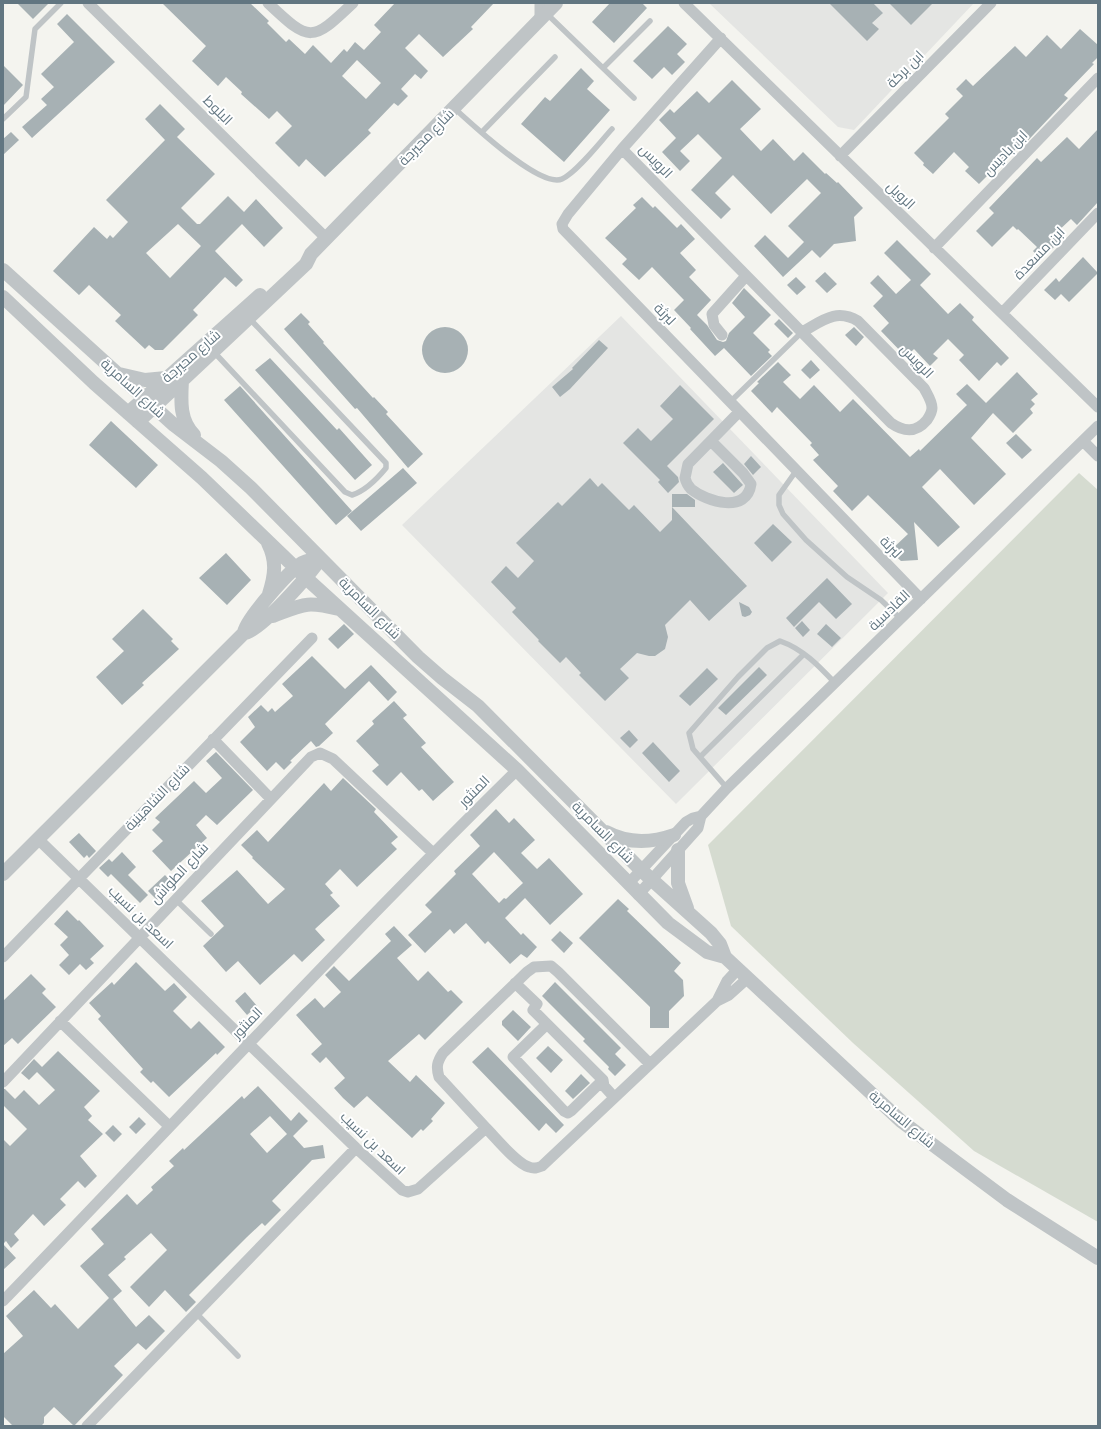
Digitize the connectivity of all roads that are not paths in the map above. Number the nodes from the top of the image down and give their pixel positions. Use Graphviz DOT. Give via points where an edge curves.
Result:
graph roads {
  1 [pos="61,3"];
  2 [pos="88,3"];
  3 [pos="268,3"];
  4 [pos="354,3"];
  5 [pos="556,3"];
  6 [pos="684,3"];
  7 [pos="991,3"];
  8 [pos="542,12"];
  9 [pos="650,21"];
  10 [pos="721,38"];
  11 [pos="555,57"];
  12 [pos="603,68"];
  13 [pos="1098,78"];
  14 [pos="634,98"];
  15 [pos="454,108"];
  16 [pos="3,119"];
  17 [pos="612,129"];
  18 [pos="482,132"];
  19 [pos="622,149"];
  20 [pos="840,156"];
  21 [pos="1098,213"];
  22 [pos="327,239"];
  23 [pos="934,248"];
  24 [pos="311,254"];
  25 [pos="3,270"];
  26 [pos="746,276"];
  27 [pos="3,297"];
  28 [pos="1002,313"];
  29 [pos="249,318"];
  30 [pos="802,332"];
  31 [pos="722,335"];
  32 [pos="213,351"];
  33 [pos="114,372"];
  34 [pos="166,378"];
  35 [pos="182,380"];
  36 [pos="143,398"];
  37 [pos="730,402"];
  38 [pos="154,407"];
  39 [pos="1098,407"];
  40 [pos="738,412"];
  41 [pos="133,417"];
  42 [pos="1098,426"];
  43 [pos="711,441"];
  44 [pos="1083,442"];
  45 [pos="1098,456"];
  46 [pos="221,461"];
  47 [pos="796,471"];
  48 [pos="264,536"];
  49 [pos="320,559"];
  50 [pos="296,568"];
  51 [pos="306,578"];
  52 [pos="269,595"];
  53 [pos="921,600"];
  54 [pos="340,609"];
  55 [pos="267,618"];
  56 [pos="901,619"];
  57 [pos="244,633"];
  58 [pos="312,638"];
  59 [pos="804,654"];
  60 [pos="835,683"];
  61 [pos="213,739"];
  62 [pos="700,756"];
  63 [pos="517,770"];
  64 [pos="727,788"];
  65 [pos="270,798"];
  66 [pos="701,816"];
  67 [pos="600,828"];
  68 [pos="674,835"];
  69 [pos="38,839"];
  70 [pos="678,850"];
  71 [pos="433,853"];
  72 [pos="641,870"];
  73 [pos="3,874"];
  74 [pos="80,879"];
  75 [pos="652,879"];
  76 [pos="628,884"];
  77 [pos="638,895"];
  78 [pos="175,899"];
  79 [pos="690,913"];
  80 [pos="211,934"];
  81 [pos="139,937"];
  82 [pos="3,957"];
  83 [pos="725,957"];
  84 [pos="743,974"];
  85 [pos="515,983"];
  86 [pos="60,1021"];
  87 [pos="546,1025"];
  88 [pos="248,1043"];
  89 [pos="648,1063"];
  90 [pos="603,1080"];
  91 [pos="3,1082"];
  92 [pos="614,1097"];
  93 [pos="169,1126"];
  94 [pos="486,1128"];
  95 [pos="356,1148"];
  96 [pos="1098,1258"];
  97 [pos="3,1301"];
  98 [pos="196,1313"];
  99 [pos="238,1356"];
  100 [pos="87,1426"];
  1 -- 16 [label="lane" via="35,29 26,97"];
  2 -- 22 [label="street, البلوط"];
  3 -- 4 [label="street" via="291,26 312,33 327,28"];
  5 -- 8 [label="street, شارع محيرجة"];
  6 -- 10 [label="street, الرويل"];
  7 -- 20 [label="street, ابن بركة"];
  8 -- 12 [label="lane"];
  8 -- 15 [label="street, شارع محيرجة"];
  9 -- 12 [label="lane"];
  10 -- 19 [label="street, لبرثة"];
  10 -- 20 [label="street, الرويل"];
  11 -- 18 [label="lane"];
  12 -- 14 [label="lane"];
  13 -- 23 [label="street, ابن باديس"];
  15 -- 18 [label="lane"];
  15 -- 22 [label="street, شارع محيرجة"];
  17 -- 18 [label="lane" via="574,170 562,179 552,180 533,172"];
  19 -- 26 [label="street, الرويس"];
  19 -- 37 [label="street, لبرثة" via="568,214 562,224 563,229"];
  20 -- 23 [label="street, الرويل"];
  21 -- 28 [label="street, ابن مسعدة"];
  22 -- 24 [label="street, شارع محيرجة"];
  23 -- 28 [label="street, الرويل"];
  24 -- 29 [label="street, شارع محيرجة" via="306,264"];
  24 -- 34 [label="street, شارع محيرجة" via="301,259"];
  25 -- 33 [label="street, شارع السامرية"];
  26 -- 30 [label="street, الرويس"];
  26 -- 31 [label="street" via="712,314 714,325"];
  27 -- 41 [label="street, شارع السامرية"];
  28 -- 39 [label="street, الرويل"];
  29 -- 32 [label="street, شارع محيرجة"];
  29 -- 32 [label="lane" via="386,462 386,468 381,474 357,494 345,492"];
  30 -- 30 [label="street, الرويس" via="899,428 915,430 929,417 932,408 924,388 858,321 848,315 830,316"];
  30 -- 37 [label="lane"];
  32 -- 35 [label="street, شارع محيرجة"];
  33 -- 34 [label="street" via="145,380"];
  33 -- 36 [label="street, شارع السامرية"];
  34 -- 36 [label="street, شارع محيرجة"];
  35 -- 38 [label="street, شارع محيرجة"];
  35 -- 46 [label="street" via="184,420 191,432"];
  36 -- 38 [label="street, شارع السامرية"];
  36 -- 41 [label="street, شارع محيرجة"];
  37 -- 40 [label="street, لبرثة"];
  38 -- 41 [label="street, شارع محيرجة"];
  38 -- 46 [label="street, شارع السامرية"];
  40 -- 43 [label="street"];
  40 -- 47 [label="street, لبرثة"];
  41 -- 48 [label="street, شارع السامرية"];
  42 -- 44 [label="street, القادسية"];
  43 -- 43 [label="street" via="688,464 685,478 690,488 705,498 732,504 740,501 747,495 751,484"];
  44 -- 45 [label="street"];
  44 -- 53 [label="street, القادسية"];
  46 -- 49 [label="street, شارع السامرية" via="285,521"];
  47 -- 53 [label="street, لبرثة"];
  47 -- 56 [label="lane" via="779,495 779,505 783,514 847,577 881,600"];
  48 -- 50 [label="street, شارع السامرية"];
  48 -- 52 [label="street" via="275,563"];
  49 -- 50 [label="street" via="307,561"];
  49 -- 51 [label="street"];
  49 -- 67 [label="street, شارع السامرية" via="430,668 488,716"];
  50 -- 51 [label="street, شارع السامرية"];
  50 -- 52 [label="street"];
  51 -- 54 [label="street, شارع السامرية"];
  51 -- 55 [label="street"];
  52 -- 57 [label="street" via="246,625"];
  53 -- 56 [label="street, القادسية"];
  54 -- 55 [label="street" via="308,604"];
  54 -- 63 [label="street, شارع السامرية"];
  55 -- 57 [label="street" via="251,631"];
  56 -- 60 [label="street, القادسية"];
  57 -- 69 [label="street"];
  58 -- 61 [label="street, شارع الشاهينية"];
  59 -- 60 [label="lane"];
  59 -- 62 [label="lane"];
  59 -- 62 [label="lane" via="780,641 767,648 729,687 690,734 693,749"];
  60 -- 64 [label="street, القادسية"];
  61 -- 65 [label="street"];
  61 -- 74 [label="street, شارع الشاهينية"];
  62 -- 64 [label="lane"];
  63 -- 71 [label="street, المنثور"];
  63 -- 76 [label="street, شارع السامرية"];
  64 -- 66 [label="street, القادسية"];
  65 -- 71 [label="street, شارع الطواش" via="311,757 320,752 326,754"];
  65 -- 78 [label="street, شارع الطواش"];
  66 -- 68 [label="street, القادسية" via="689,820"];
  66 -- 70 [label="street, القادسية" via="698,828"];
  67 -- 68 [label="street" via="631,840 652,841"];
  67 -- 72 [label="street, شارع السامرية"];
  68 -- 72 [label="street, القادسية"];
  69 -- 73 [label="street"];
  69 -- 74 [label="street, اسعد بن نسيب"];
  70 -- 75 [label="street, القادسية"];
  70 -- 79 [label="street" via="678,883 684,904"];
  71 -- 88 [label="street, المنثور"];
  72 -- 75 [label="street, شارع السامرية"];
  72 -- 76 [label="street, القادسية"];
  74 -- 81 [label="street, اسعد بن نسيب"];
  74 -- 82 [label="street, شارع الشاهينية"];
  75 -- 77 [label="street, القادسية"];
  75 -- 79 [label="street, شارع السامرية"];
  76 -- 77 [label="street, شارع السامرية"];
  77 -- 83 [label="street, شارع السامرية" via="701,949"];
  78 -- 80 [label="lane"];
  78 -- 81 [label="street, شارع الطواش"];
  79 -- 83 [label="street, شارع السامرية" via="716,939"];
  81 -- 86 [label="street, شارع الطواش"];
  81 -- 88 [label="street, اسعد بن نسيب"];
  83 -- 84 [label="street, شارع السامرية"];
  84 -- 89 [label="street" via="726,981 716,1001"];
  84 -- 96 [label="street, شارع السامرية" via="901,1121 1007,1200"];
  85 -- 87 [label="street" via="537,1004 533,1010"];
  85 -- 89 [label="street" via="534,967 551,966"];
  85 -- 94 [label="street" via="443,1053 437,1062 439,1077"];
  86 -- 91 [label="street, شارع الطواش"];
  86 -- 93 [label="street"];
  87 -- 90 [label="street"];
  87 -- 90 [label="street" via="513,1057 564,1111 571,1111"];
  88 -- 93 [label="street, المنثور"];
  88 -- 95 [label="street, اسعد بن نسيب"];
  89 -- 92 [label="street"];
  90 -- 92 [label="street" via="604,1086"];
  92 -- 94 [label="street" via="547,1161 535,1168 521,1163"];
  93 -- 97 [label="street, المنثور"];
  94 -- 95 [label="street, اسعد بن نسيب" via="412,1192 397,1187"];
  95 -- 98 [label="street"];
  98 -- 99 [label="lane"];
  98 -- 100 [label="street"];
}
